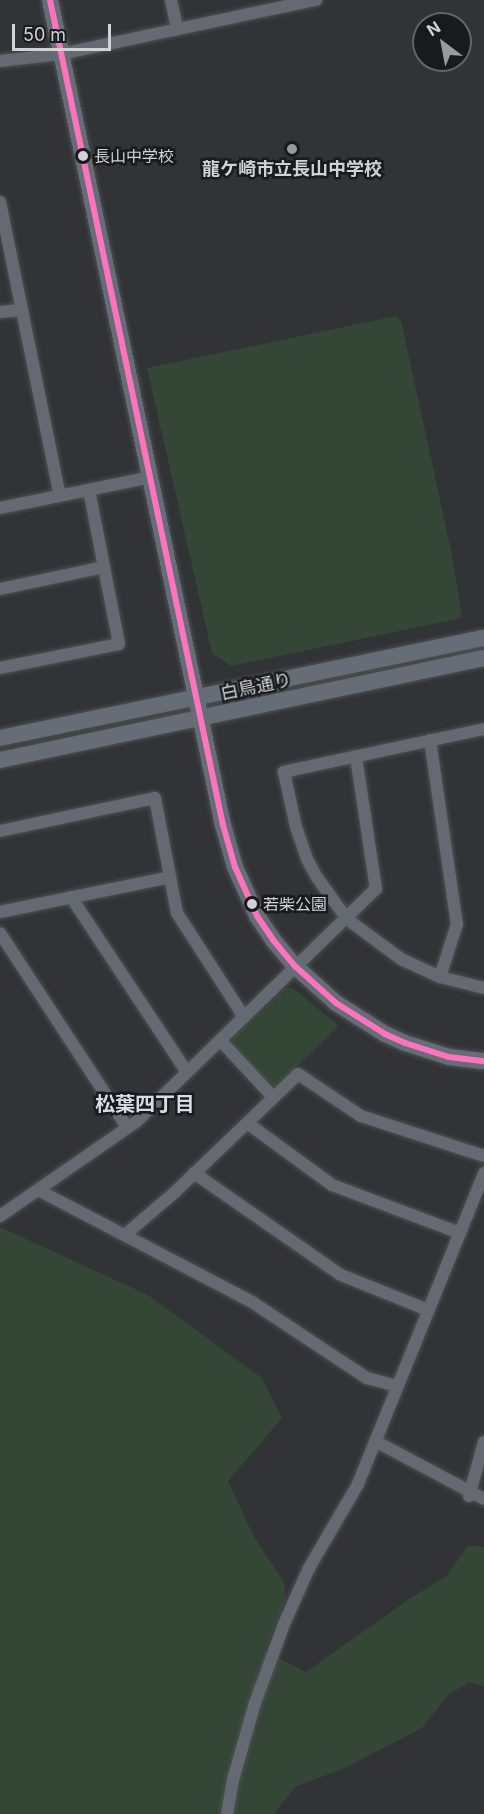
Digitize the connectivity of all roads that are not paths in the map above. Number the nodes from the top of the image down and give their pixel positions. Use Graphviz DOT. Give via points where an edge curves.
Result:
graph roads {
  1 [pos="50,0"];
  2 [pos="171,0"];
  3 [pos="316,0"];
  4 [pos="177,29"];
  5 [pos="61,54"];
  6 [pos="0,61"];
  7 [pos="0,202"];
  8 [pos="3,231"];
  9 [pos="22,310"];
  10 [pos="0,312"];
  11 [pos="151,477"];
  12 [pos="89,490"];
  13 [pos="60,496"];
  14 [pos="0,508"];
  15 [pos="104,567"];
  16 [pos="0,589"];
  17 [pos="484,638"];
  18 [pos="484,658"];
  19 [pos="0,668"];
  20 [pos="197,696"];
  21 [pos="202,718"];
  22 [pos="484,729"];
  23 [pos="0,738"];
  24 [pos="429,740"];
  25 [pos="356,756"];
  26 [pos="0,760"];
  27 [pos="0,831"];
  28 [pos="170,877"];
  29 [pos="71,897"];
  30 [pos="0,912"];
  31 [pos="346,919"];
  32 [pos="0,933"];
  33 [pos="296,967"];
  34 [pos="440,977"];
  35 [pos="484,988"];
  36 [pos="244,1017"];
  37 [pos="220,1040"];
  38 [pos="484,1061"];
  39 [pos="187,1072"];
  40 [pos="273,1097"];
  41 [pos="247,1123"];
  42 [pos="127,1127"];
  43 [pos="484,1156"];
  44 [pos="194,1173"];
  45 [pos="484,1173"];
  46 [pos="38,1190"];
  47 [pos="0,1216"];
  48 [pos="460,1233"];
  49 [pos="126,1234"];
  50 [pos="428,1310"];
  51 [pos="398,1386"];
  52 [pos="375,1441"];
  53 [pos="484,1442"];
  54 [pos="470,1494"];
  55 [pos="484,1499"];
  56 [pos="227,1814"];
  1 -- 5 [label="street"];
  2 -- 4 [label="street"];
  3 -- 4 [label="street"];
  4 -- 5 [label="street"];
  5 -- 6 [label="street"];
  5 -- 11 [label="street"];
  7 -- 8 [label="street"];
  8 -- 9 [label="street"];
  9 -- 10 [label="street"];
  9 -- 13 [label="street"];
  11 -- 12 [label="street"];
  11 -- 20 [label="street"];
  12 -- 13 [label="street"];
  12 -- 15 [label="street"];
  13 -- 14 [label="street"];
  15 -- 16 [label="street"];
  15 -- 19 [label="street" via="119,644"];
  17 -- 20 [label="street, 白鳥通り"];
  18 -- 21 [label="street, 白鳥通り"];
  20 -- 21 [label="street"];
  20 -- 23 [label="street, 白鳥通り"];
  21 -- 26 [label="street, 白鳥通り"];
  21 -- 33 [label="street" via="235,867 257,916"];
  22 -- 24 [label="street"];
  24 -- 25 [label="street"];
  24 -- 34 [label="street" via="457,924"];
  25 -- 31 [label="street" via="376,889"];
  25 -- 31 [label="street" via="284,772 296,827 308,859"];
  27 -- 28 [label="street" via="155,798"];
  28 -- 29 [label="street"];
  28 -- 36 [label="street" via="177,913"];
  29 -- 30 [label="street"];
  29 -- 39 [label="street"];
  31 -- 33 [label="street"];
  31 -- 34 [label="street" via="401,959"];
  32 -- 42 [label="street"];
  33 -- 36 [label="street"];
  33 -- 38 [label="street" via="336,1003 385,1034 438,1054"];
  34 -- 35 [label="street"];
  36 -- 37 [label="street"];
  37 -- 39 [label="street"];
  37 -- 40 [label="street"];
  39 -- 42 [label="street"];
  40 -- 41 [label="street"];
  40 -- 43 [label="street" via="298,1074 361,1116"];
  41 -- 44 [label="street"];
  41 -- 48 [label="street" via="332,1185"];
  42 -- 46 [label="street"];
  44 -- 49 [label="street"];
  44 -- 50 [label="street" via="341,1275"];
  45 -- 48 [label="street"];
  46 -- 47 [label="street"];
  46 -- 49 [label="street"];
  48 -- 50 [label="street"];
  49 -- 51 [label="street" via="252,1302 367,1378"];
  50 -- 51 [label="street"];
  51 -- 52 [label="street"];
  52 -- 54 [label="street"];
  52 -- 56 [label="street" via="358,1484 309,1568 284,1624 251,1713"];
  53 -- 54 [label="street"];
  54 -- 55 [label="street"];
}
